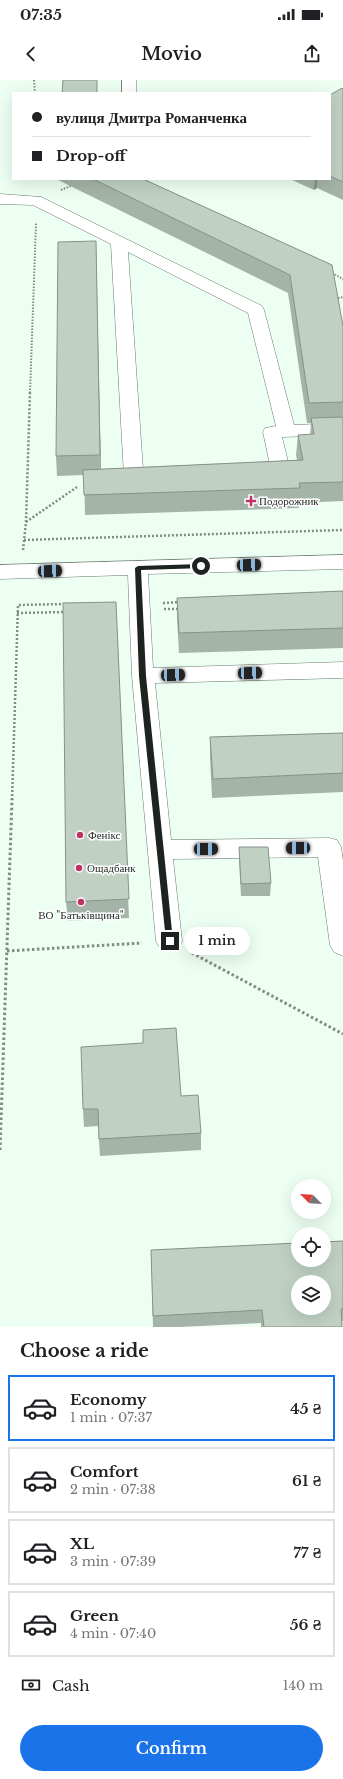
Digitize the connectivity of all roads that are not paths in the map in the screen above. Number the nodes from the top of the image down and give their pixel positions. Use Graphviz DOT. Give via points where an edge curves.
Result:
graph roads {
  1 [pos="128,80"];
  2 [pos="129,92"];
  3 [pos="0,199"];
  4 [pos="120,241"];
  5 [pos="343,429"];
  6 [pos="287,432"];
  7 [pos="242,471"];
  8 [pos="172,474"];
  9 [pos="343,562"];
  10 [pos="138,568"];
  11 [pos="0,572"];
  12 [pos="343,670"];
  13 [pos="143,676"];
  14 [pos="336,847"];
  15 [pos="160,850"];
  16 [pos="170,941"];
  17 [pos="343,945"];
  1 -- 2 [label="street"];
  3 -- 4 [label="street" via="36,200"];
  4 -- 6 [label="street" via="256,310"];
  4 -- 8 [label="street" via="134,476"];
  5 -- 6 [label="street"];
  6 -- 7 [label="street" via="272,432 281,470"];
  9 -- 10 [label="street"];
  10 -- 11 [label="street"];
  10 -- 13 [label="street"];
  12 -- 13 [label="street"];
  13 -- 15 [label="street"];
  14 -- 15 [label="street"];
  14 -- 17 [label="street"];
  15 -- 16 [label="street"];
}
